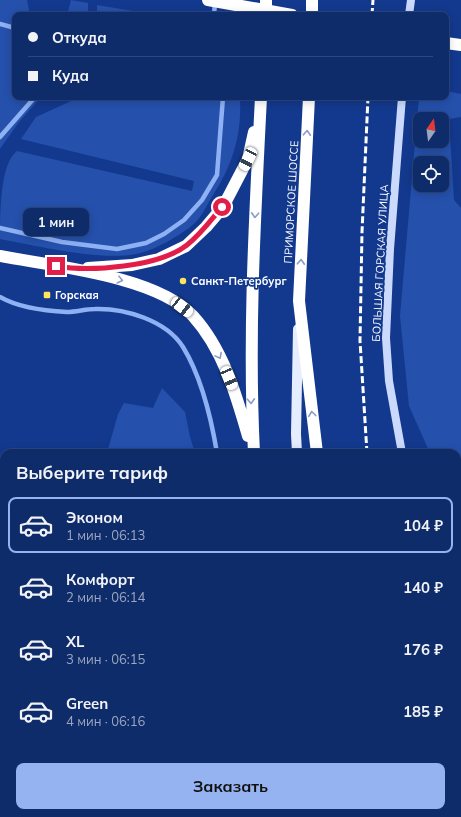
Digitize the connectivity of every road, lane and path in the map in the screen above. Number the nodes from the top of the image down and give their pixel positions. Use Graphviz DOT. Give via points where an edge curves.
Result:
graph roads {
  1 [pos="208,0"];
  2 [pos="266,0"];
  3 [pos="312,0"];
  4 [pos="411,0"];
  5 [pos="266,12"];
  6 [pos="275,12"];
  7 [pos="312,12"];
  8 [pos="409,12"];
  9 [pos="449,43"];
  10 [pos="461,45"];
  11 [pos="260,100"];
  12 [pos="261,100"];
  13 [pos="308,100"];
  14 [pos="402,100"];
  15 [pos="0,256"];
  16 [pos="68,268"];
  17 [pos="299,301"];
  18 [pos="253,449"];
  19 [pos="254,449"];
  20 [pos="297,449"];
  21 [pos="317,449"];
  22 [pos="401,449"];
  1 -- 6 [label="highway, bridge"];
  2 -- 5 [label="highway"];
  3 -- 7 [label="highway"];
  4 -- 8 [label="main road"];
  9 -- 10 [label="highway"];
  11 -- 16 [label="highway" via="248,159 235,186 206,228 186,246 159,259 132,265"];
  12 -- 19 [label="highway, one-way" via="252,283 251,393"];
  17 -- 13 [label="highway, ПРИМОРСКОЕ ШОССЕ, one-way"];
  14 -- 22 [label="main road, БОЛЬШАЯ ГОРСКАЯ УЛИЦА" via="389,257 386,338 389,381"];
  15 -- 16 [label="highway"];
  16 -- 18 [label="highway, one-way" via="148,287 192,314 221,358 234,389"];
  17 -- 20 [label="main road, ПРИМОРСКОЕ ШОССЕ"];
  21 -- 17 [label="highway, one-way"];
}
